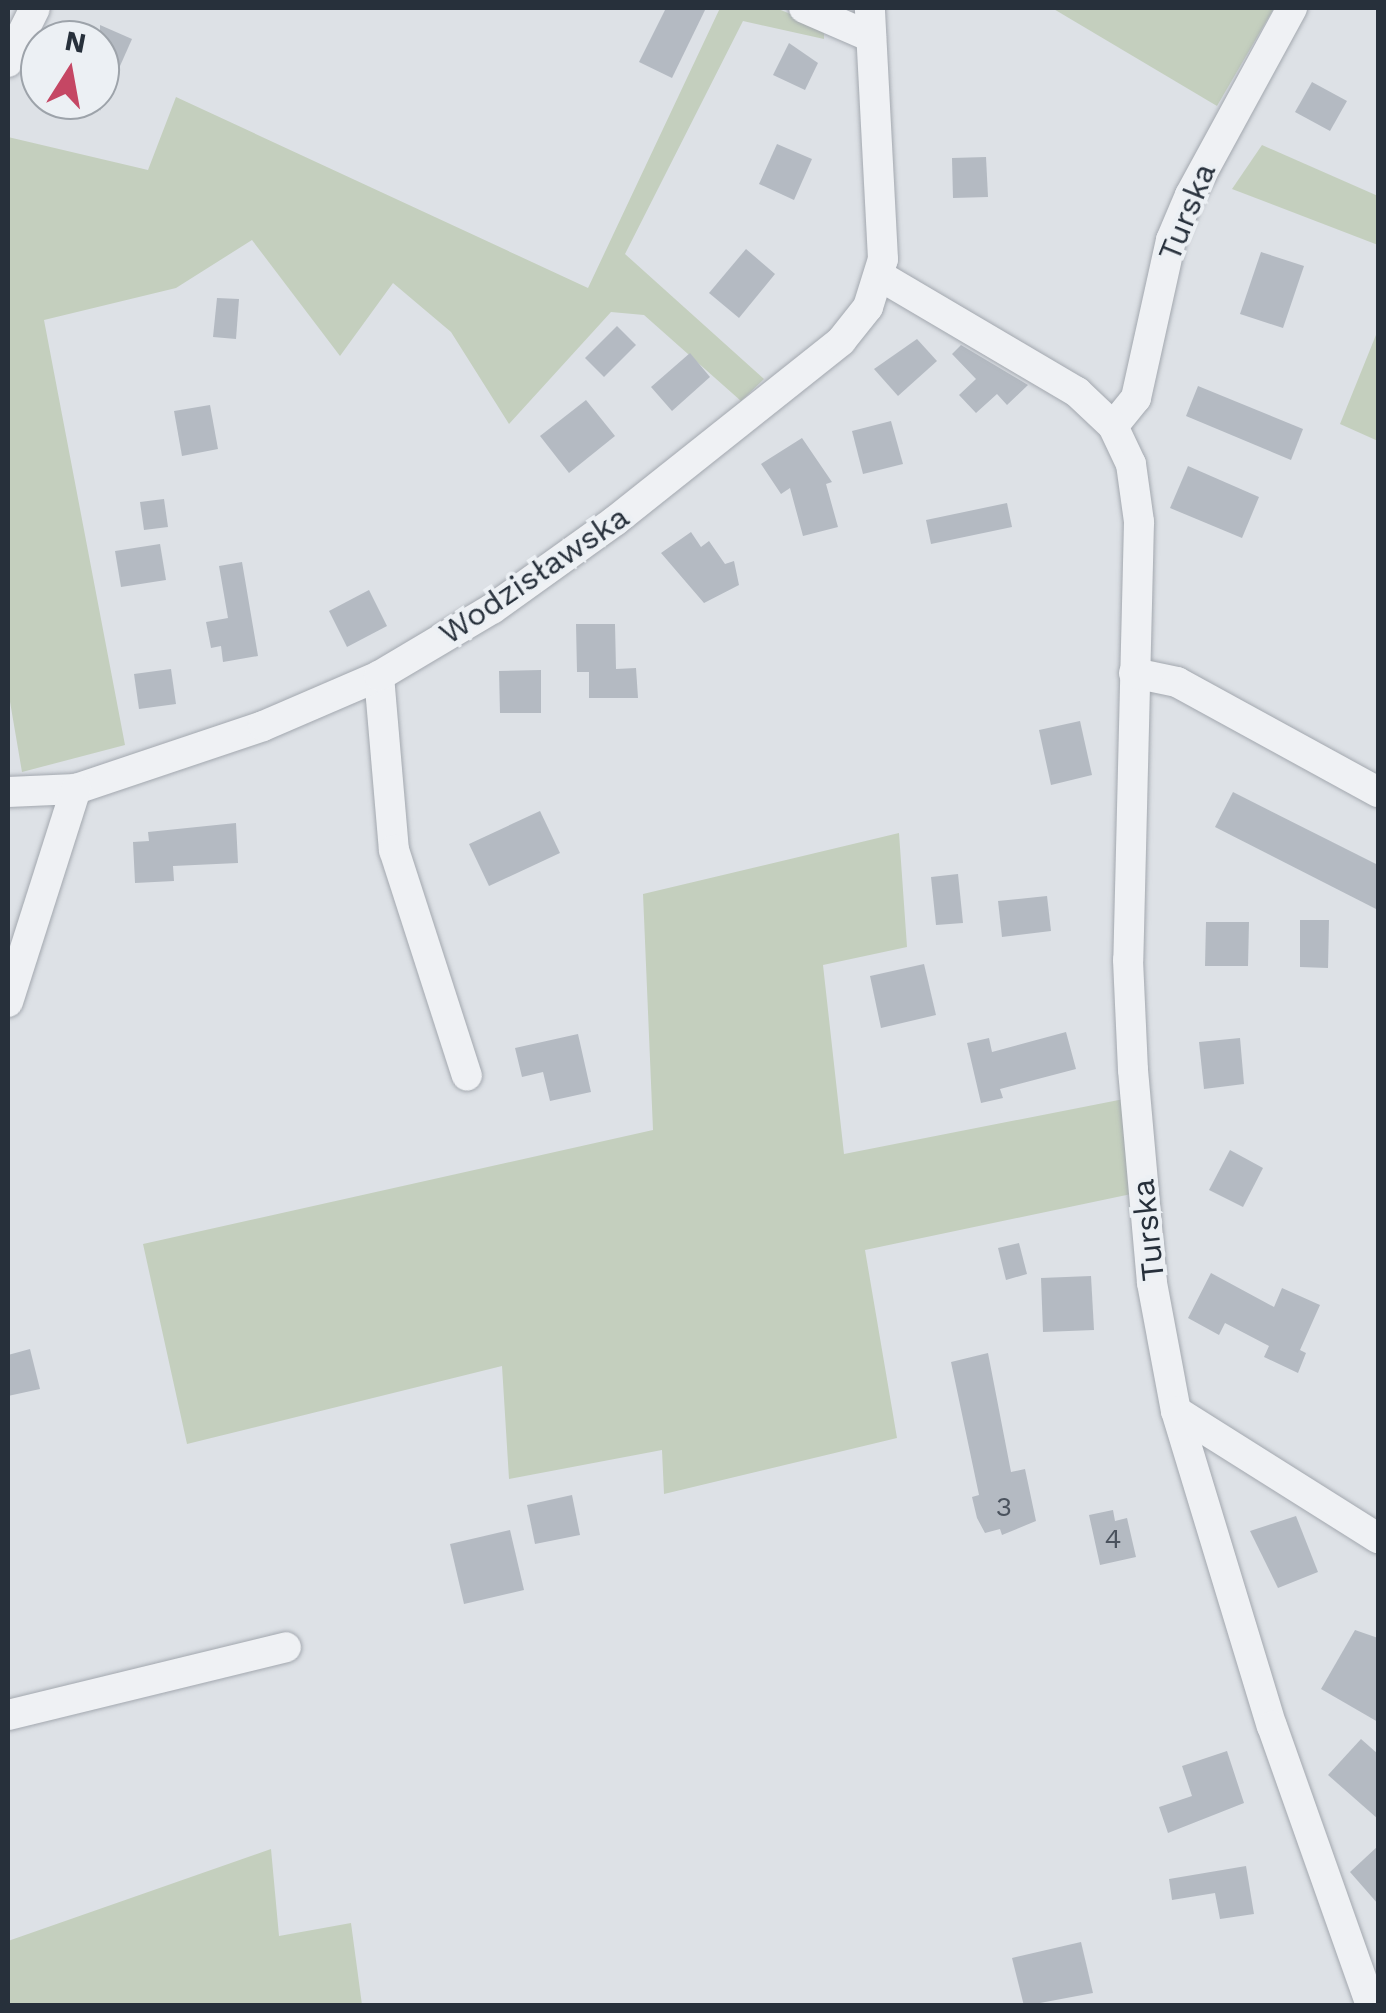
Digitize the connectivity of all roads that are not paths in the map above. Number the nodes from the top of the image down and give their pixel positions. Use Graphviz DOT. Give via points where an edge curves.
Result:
graph roads {
  1 [pos="35,8"];
  2 [pos="804,8"];
  3 [pos="1292,8"];
  4 [pos="870,22"];
  5 [pos="8,62"];
  6 [pos="880,276"];
  7 [pos="1113,426"];
  8 [pos="1134,674"];
  9 [pos="379,676"];
  10 [pos="76,789"];
  11 [pos="8,792"];
  12 [pos="1378,792"];
  13 [pos="8,1002"];
  14 [pos="467,1076"];
  15 [pos="1176,1411"];
  16 [pos="1378,1538"];
  17 [pos="286,1647"];
  18 [pos="8,1715"];
  19 [pos="1371,2006"];
  1 -- 5 [label="street"];
  2 -- 4 [label="street"];
  3 -- 7 [label="street, Turska" via="1170,240 1136,398"];
  4 -- 6 [label="street, Wodzisławska" via="884,216"];
  6 -- 7 [label="street, Turska" via="1077,392"];
  6 -- 9 [label="street, Wodzisławska" via="868,307 841,342 615,521 492,608"];
  7 -- 8 [label="street, Turska" via="1138,500"];
  8 -- 12 [label="street" via="1177,682"];
  8 -- 15 [label="street, Turska" via="1133,1070 1152,1283"];
  9 -- 10 [label="street, Wodzisławska" via="264,726"];
  9 -- 14 [label="street" via="394,850"];
  10 -- 11 [label="street, Wodzisławska"];
  10 -- 13 [label="street"];
  15 -- 16 [label="street"];
  15 -- 19 [label="street, Turska" via="1272,1726"];
  17 -- 18 [label="street"];
}
